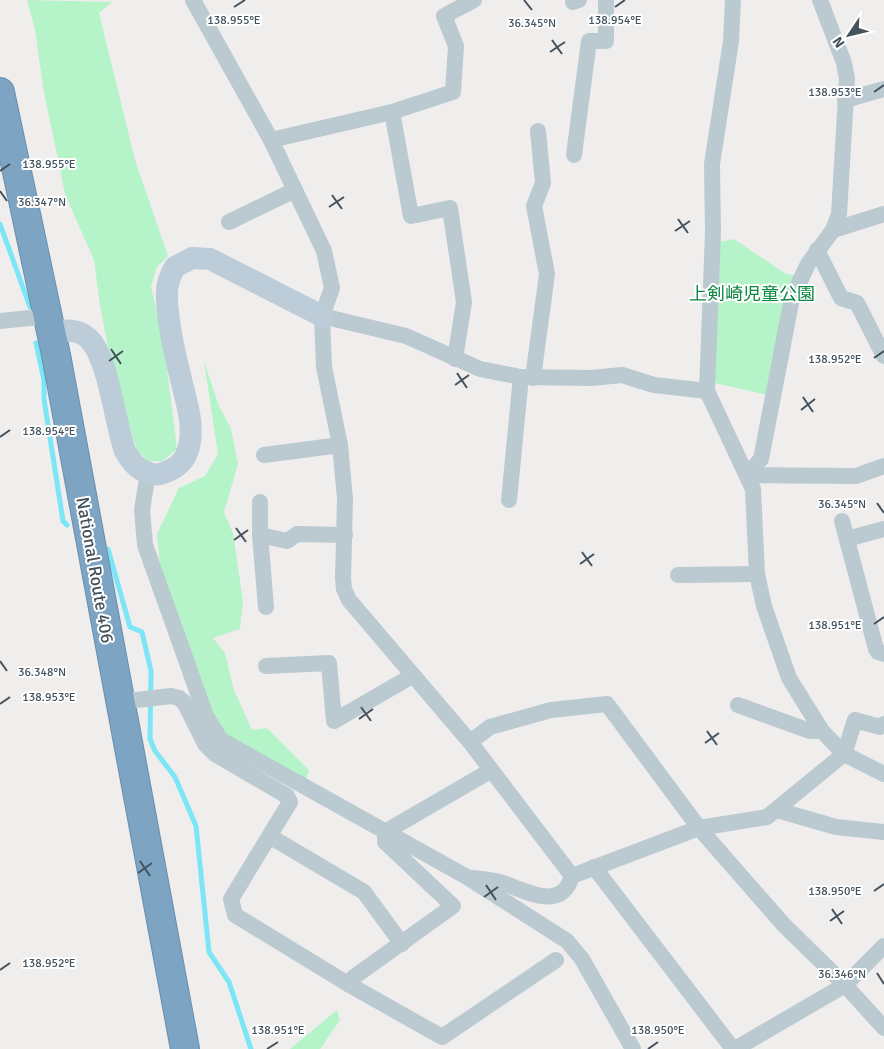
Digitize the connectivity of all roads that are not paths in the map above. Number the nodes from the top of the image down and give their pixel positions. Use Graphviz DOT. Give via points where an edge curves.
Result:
graph roads {
  1 [pos="193,0"];
  2 [pos="474,0"];
  3 [pos="606,0"];
  4 [pos="733,0"];
  5 [pos="820,0"];
  6 [pos="884,89"];
  7 [pos="0,92"];
  8 [pos="845,100"];
  9 [pos="392,112"];
  10 [pos="538,131"];
  11 [pos="271,140"];
  12 [pos="574,155"];
  13 [pos="295,190"];
  14 [pos="884,214"];
  15 [pos="229,222"];
  16 [pos="833,230"];
  17 [pos="817,250"];
  18 [pos="322,316"];
  19 [pos="0,321"];
  20 [pos="50,324"];
  21 [pos="884,356"];
  22 [pos="455,359"];
  23 [pos="527,377"];
  24 [pos="707,391"];
  25 [pos="340,445"];
  26 [pos="264,455"];
  27 [pos="884,466"];
  28 [pos="148,473"];
  29 [pos="747,475"];
  30 [pos="509,500"];
  31 [pos="260,502"];
  32 [pos="842,521"];
  33 [pos="884,529"];
  34 [pos="260,535"];
  35 [pos="345,535"];
  36 [pos="847,539"];
  37 [pos="757,574"];
  38 [pos="678,576"];
  39 [pos="266,607"];
  40 [pos="884,654"];
  41 [pos="266,666"];
  42 [pos="412,676"];
  43 [pos="128,700"];
  44 [pos="738,705"];
  45 [pos="884,724"];
  46 [pos="822,731"];
  47 [pos="470,742"];
  48 [pos="844,754"];
  49 [pos="490,771"];
  50 [pos="884,774"];
  51 [pos="777,810"];
  52 [pos="699,828"];
  53 [pos="385,832"];
  54 [pos="884,832"];
  55 [pos="271,837"];
  56 [pos="594,867"];
  57 [pos="572,876"];
  58 [pos="468,877"];
  59 [pos="402,944"];
  60 [pos="884,946"];
  61 [pos="556,960"];
  62 [pos="348,984"];
  63 [pos="845,984"];
  64 [pos="884,1028"];
  65 [pos="740,1048"];
  66 [pos="185,1049"];
  67 [pos="633,1049"];
  1 -- 11 [label="street"];
  2 -- 9 [label="street" via="444,16 456,46 453,92"];
  3 -- 12 [label="street" via="606,41 589,41"];
  4 -- 24 [label="street" via="731,41 712,164"];
  5 -- 8 [label="street" via="844,63 847,79"];
  6 -- 8 [label="street"];
  7 -- 20 [label="highway, National Route 406"];
  8 -- 16 [label="street" via="838,214"];
  9 -- 11 [label="street"];
  9 -- 22 [label="street" via="411,216 450,208 464,302"];
  10 -- 23 [label="street" via="543,183 534,206 546,274"];
  11 -- 13 [label="street"];
  13 -- 15 [label="street"];
  13 -- 18 [label="street" via="324,251 329,270 332,288"];
  14 -- 16 [label="street"];
  16 -- 17 [label="street"];
  17 -- 21 [label="street" via="841,298 857,303"];
  17 -- 29 [label="street" via="792,298 761,459"];
  18 -- 22 [label="street" via="406,336"];
  18 -- 25 [label="street" via="328,393"];
  18 -- 28 [label="street" via="210,260 192,258 175,267 166,288 176,359 189,416 188,450 182,462 171,470 157,475"];
  19 -- 20 [label="street"];
  20 -- 28 [label="street" via="83,334 97,348 125,451 132,463"];
  20 -- 43 [label="highway, National Route 406"];
  22 -- 23 [label="street" via="480,369"];
  23 -- 24 [label="street" via="622,376 654,386"];
  23 -- 30 [label="street"];
  24 -- 29 [label="street"];
  25 -- 26 [label="street"];
  25 -- 35 [label="street"];
  27 -- 29 [label="street" via="856,476"];
  28 -- 53 [label="street" via="142,510 145,545 206,716 221,740"];
  29 -- 37 [label="street" via="753,489"];
  31 -- 34 [label="street"];
  32 -- 36 [label="street"];
  33 -- 36 [label="street"];
  34 -- 35 [label="street" via="287,540 297,534"];
  34 -- 39 [label="street"];
  35 -- 42 [label="street" via="343,578 349,600"];
  36 -- 40 [label="street" via="876,648"];
  37 -- 38 [label="street"];
  37 -- 46 [label="street" via="788,678"];
  41 -- 42 [label="street" via="329,664 334,721"];
  42 -- 47 [label="street"];
  43 -- 55 [label="street" via="179,698 205,744 215,754 287,796 290,802"];
  43 -- 66 [label="highway, National Route 406" via="132,760"];
  44 -- 46 [label="street" via="810,731"];
  45 -- 48 [label="street" via="880,727 855,720"];
  46 -- 48 [label="street"];
  47 -- 49 [label="street"];
  47 -- 52 [label="street" via="490,727 551,710 607,704"];
  48 -- 50 [label="street"];
  48 -- 51 [label="street"];
  49 -- 53 [label="street"];
  49 -- 57 [label="street"];
  51 -- 52 [label="street" via="767,818"];
  51 -- 54 [label="street" via="836,827"];
  52 -- 56 [label="street"];
  52 -- 63 [label="street" via="784,924"];
  53 -- 58 [label="street"];
  53 -- 59 [label="street" via="385,842 453,906"];
  55 -- 59 [label="street" via="364,892"];
  55 -- 62 [label="street" via="231,899 235,915"];
  56 -- 57 [label="street"];
  56 -- 65 [label="street"];
  57 -- 58 [label="street" via="569,887 550,897"];
  58 -- 67 [label="street" via="567,941 582,959"];
  59 -- 62 [label="street"];
  60 -- 63 [label="street"];
  61 -- 62 [label="street" via="442,1037"];
  63 -- 64 [label="street"];
  63 -- 65 [label="street"];
}
